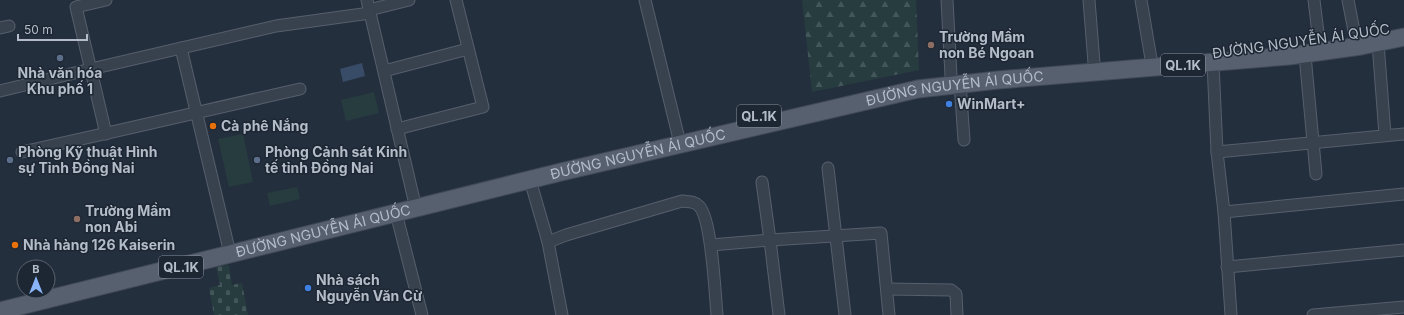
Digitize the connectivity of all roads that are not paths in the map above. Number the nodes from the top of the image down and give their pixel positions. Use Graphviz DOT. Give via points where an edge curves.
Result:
graph roads {
  1 [pos="106,0"];
  2 [pos="409,0"];
  3 [pos="456,0"];
  4 [pos="463,0"];
  5 [pos="645,0"];
  6 [pos="947,0"];
  7 [pos="1089,0"];
  8 [pos="1141,0"];
  9 [pos="1314,0"];
  10 [pos="1348,0"];
  11 [pos="369,8"];
  12 [pos="1404,27"];
  13 [pos="463,29"];
  14 [pos="1355,36"];
  15 [pos="1404,37"];
  16 [pos="1319,42"];
  17 [pos="1378,43"];
  18 [pos="181,48"];
  19 [pos="468,49"];
  20 [pos="1304,54"];
  21 [pos="1151,59"];
  22 [pos="1094,63"];
  23 [pos="1214,63"];
  24 [pos="91,69"];
  25 [pos="384,71"];
  26 [pos="955,79"];
  27 [pos="300,89"];
  28 [pos="0,91"];
  29 [pos="196,112"];
  30 [pos="397,129"];
  31 [pos="106,134"];
  32 [pos="1404,134"];
  33 [pos="678,135"];
  34 [pos="1385,135"];
  35 [pos="964,140"];
  36 [pos="1314,142"];
  37 [pos="22,152"];
  38 [pos="1217,152"];
  39 [pos="560,168"];
  40 [pos="828,168"];
  41 [pos="1316,174"];
  42 [pos="530,180"];
  43 [pos="762,182"];
  44 [pos="1404,194"];
  45 [pos="415,204"];
  46 [pos="395,209"];
  47 [pos="1224,212"];
  48 [pos="370,215"];
  49 [pos="835,236"];
  50 [pos="770,240"];
  51 [pos="548,242"];
  52 [pos="228,245"];
  53 [pos="710,245"];
  54 [pos="1404,250"];
  55 [pos="1227,267"];
  56 [pos="56,286"];
  57 [pos="887,289"];
  58 [pos="16,296"];
  59 [pos="0,300"];
  60 [pos="1404,307"];
  61 [pos="0,311"];
  62 [pos="1360,313"];
  63 [pos="422,315"];
  64 [pos="562,315"];
  65 [pos="717,315"];
  66 [pos="779,315"];
  67 [pos="845,315"];
  68 [pos="889,315"];
  69 [pos="957,315"];
  70 [pos="1231,315"];
  71 [pos="1314,315"];
  1 -- 24 [label="street" via="76,7"];
  2 -- 11 [label="street"];
  3 -- 13 [label="street"];
  4 -- 13 [label="street" via="470,28"];
  5 -- 33 [label="street"];
  6 -- 26 [label="street"];
  7 -- 22 [label="street"];
  8 -- 21 [label="street"];
  9 -- 16 [label="street"];
  10 -- 14 [label="street"];
  11 -- 18 [label="street"];
  11 -- 25 [label="street"];
  12 -- 14 [label="main road, ĐƯỜNG NGUYỄN ÁI QUỐC / QL.1K"];
  13 -- 19 [label="street"];
  14 -- 16 [label="main road, ĐƯỜNG NGUYỄN ÁI QUỐC / QL.1K"];
  15 -- 17 [label="main road, ĐƯỜNG NGUYỄN ÁI QUỐC / QL.1K"];
  16 -- 21 [label="main road, ĐƯỜNG NGUYỄN ÁI QUỐC / QL.1K"];
  17 -- 20 [label="main road, ĐƯỜNG NGUYỄN ÁI QUỐC / QL.1K"];
  17 -- 34 [label="street"];
  18 -- 24 [label="street"];
  18 -- 29 [label="street"];
  19 -- 25 [label="street"];
  19 -- 30 [label="street" via="483,107"];
  20 -- 23 [label="main road, ĐƯỜNG NGUYỄN ÁI QUỐC / QL.1K"];
  20 -- 36 [label="street"];
  21 -- 22 [label="main road, ĐƯỜNG NGUYỄN ÁI QUỐC / QL.1K"];
  22 -- 26 [label="main road, ĐƯỜNG NGUYỄN ÁI QUỐC / QL.1K" via="1014,69"];
  23 -- 26 [label="main road, ĐƯỜNG NGUYỄN ÁI QUỐC / QL.1K"];
  23 -- 38 [label="street"];
  24 -- 28 [label="street"];
  24 -- 31 [label="street"];
  25 -- 30 [label="street"];
  26 -- 33 [label="main road, ĐƯỜNG NGUYỄN ÁI QUỐC / QL.1K" via="905,83"];
  26 -- 35 [label="street"];
  26 -- 39 [label="main road, ĐƯỜNG NGUYỄN ÁI QUỐC / QL.1K"];
  27 -- 29 [label="street"];
  29 -- 31 [label="street"];
  29 -- 52 [label="street"];
  30 -- 45 [label="street"];
  31 -- 37 [label="street"];
  32 -- 34 [label="street"];
  33 -- 39 [label="main road, ĐƯỜNG NGUYỄN ÁI QUỐC / QL.1K"];
  34 -- 36 [label="street"];
  36 -- 38 [label="street"];
  36 -- 41 [label="street"];
  38 -- 47 [label="street"];
  39 -- 42 [label="main road, ĐƯỜNG NGUYỄN ÁI QUỐC / QL.1K"];
  39 -- 45 [label="main road, ĐƯỜNG NGUYỄN ÁI QUỐC / QL.1K"];
  40 -- 49 [label="street"];
  42 -- 45 [label="main road, ĐƯỜNG NGUYỄN ÁI QUỐC / QL.1K"];
  42 -- 51 [label="street"];
  43 -- 50 [label="street"];
  44 -- 47 [label="street"];
  45 -- 46 [label="main road, ĐƯỜNG NGUYỄN ÁI QUỐC / QL.1K"];
  46 -- 48 [label="main road, ĐƯỜNG NGUYỄN ÁI QUỐC / QL.1K"];
  46 -- 63 [label="street"];
  47 -- 55 [label="street"];
  48 -- 52 [label="main road, ĐƯỜNG NGUYỄN ÁI QUỐC / QL.1K"];
  48 -- 61 [label="main road, ĐƯỜNG NGUYỄN ÁI QUỐC / QL.1K"];
  49 -- 50 [label="street"];
  49 -- 57 [label="street" via="881,233"];
  49 -- 67 [label="street"];
  50 -- 53 [label="street"];
  50 -- 66 [label="street"];
  51 -- 53 [label="street" via="682,201 699,205 704,213"];
  51 -- 64 [label="street"];
  52 -- 56 [label="main road, ĐƯỜNG NGUYỄN ÁI QUỐC / QL.1K"];
  53 -- 65 [label="street"];
  54 -- 55 [label="street"];
  55 -- 70 [label="street"];
  57 -- 68 [label="street"];
  57 -- 69 [label="street" via="951,290 956,294"];
  58 -- 59 [label="main road"];
  60 -- 62 [label="street"];
  62 -- 71 [label="street"];
}
